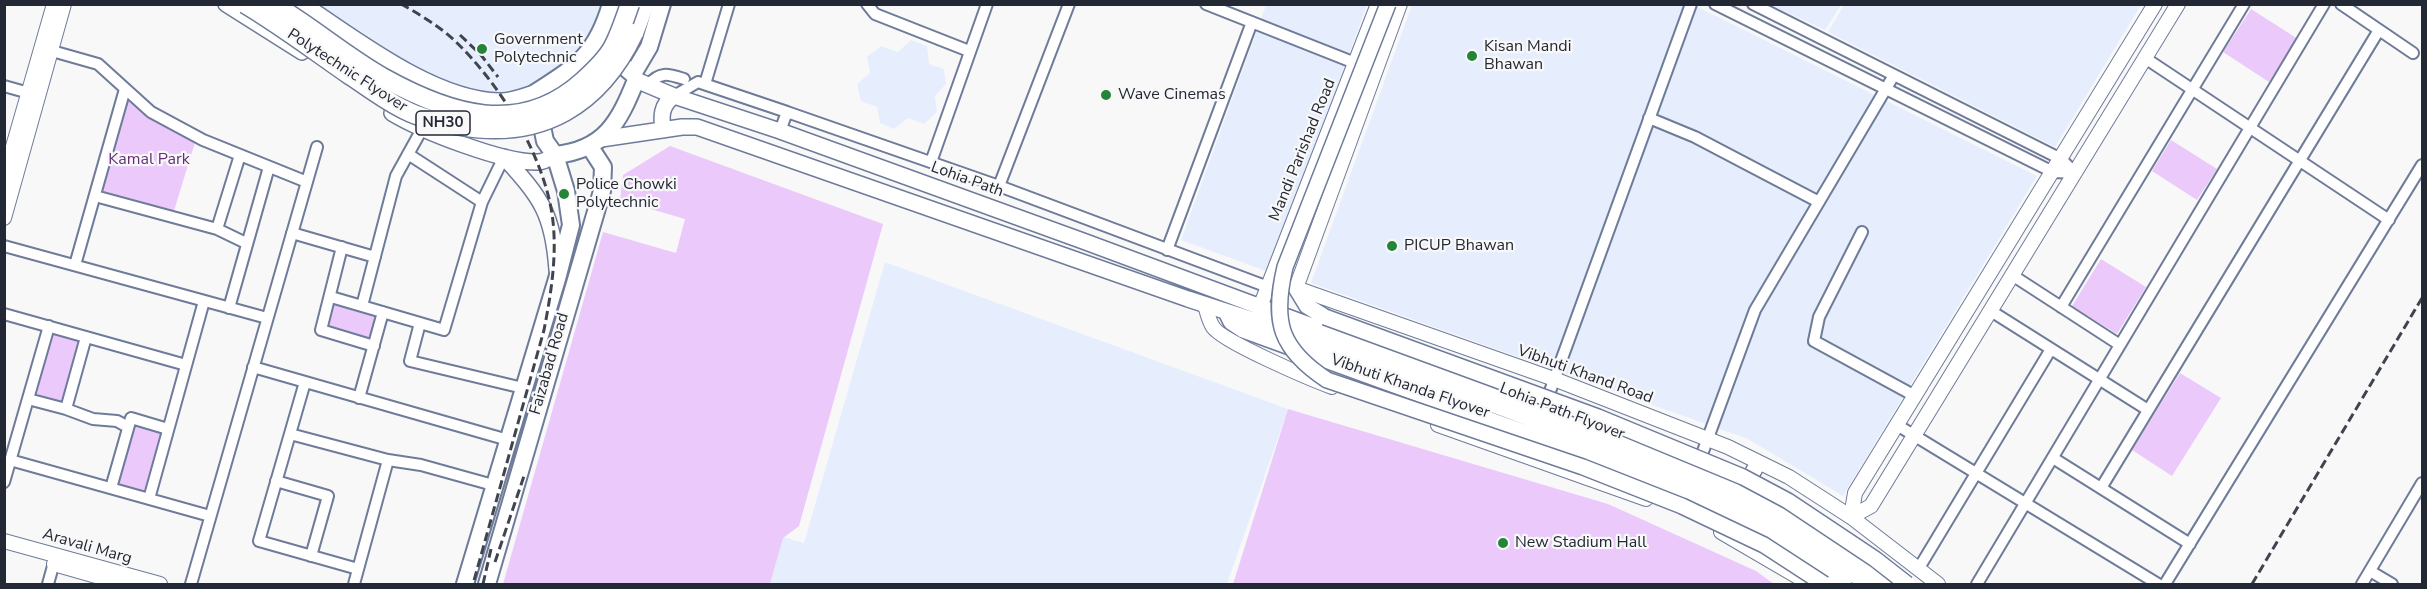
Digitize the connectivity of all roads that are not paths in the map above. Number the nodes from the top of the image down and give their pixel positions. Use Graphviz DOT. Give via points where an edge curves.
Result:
graph roads {
  1 [pos="54,4"];
  2 [pos="64,4"];
  3 [pos="226,4"];
  4 [pos="245,4"];
  5 [pos="273,4"];
  6 [pos="303,4"];
  7 [pos="630,4"];
  8 [pos="645,4"];
  9 [pos="662,4"];
  10 [pos="729,4"];
  11 [pos="867,4"];
  12 [pos="987,4"];
  13 [pos="1069,4"];
  14 [pos="1206,4"];
  15 [pos="1378,4"];
  16 [pos="1388,4"];
  17 [pos="1400,4"];
  18 [pos="1691,4"];
  19 [pos="1715,4"];
  20 [pos="1753,4"];
  21 [pos="2155,4"];
  22 [pos="2178,4"];
  23 [pos="2244,4"];
  24 [pos="2324,4"];
  25 [pos="2341,4"];
  26 [pos="609,12"];
  27 [pos="1252,22"];
  28 [pos="2379,30"];
  29 [pos="650,43"];
  30 [pos="595,45"];
  31 [pos="1841,48"];
  32 [pos="46,49"];
  33 [pos="969,51"];
  34 [pos="2413,53"];
  35 [pos="1815,54"];
  36 [pos="2145,58"];
  37 [pos="1355,63"];
  38 [pos="1894,75"];
  39 [pos="684,79"];
  40 [pos="639,80"];
  41 [pos="705,84"];
  42 [pos="4,86"];
  43 [pos="125,89"];
  44 [pos="1886,89"];
  45 [pos="2193,89"];
  46 [pos="535,93"];
  47 [pos="33,94"];
  48 [pos="738,95"];
  49 [pos="674,96"];
  50 [pos="490,100"];
  51 [pos="756,101"];
  52 [pos="787,112"];
  53 [pos="1649,118"];
  54 [pos="748,120"];
  55 [pos="2250,128"];
  56 [pos="422,129"];
  57 [pos="663,130"];
  58 [pos="780,131"];
  59 [pos="596,143"];
  60 [pos="317,147"];
  61 [pos="477,148"];
  62 [pos="8,153"];
  63 [pos="408,154"];
  64 [pos="240,155"];
  65 [pos="555,155"];
  66 [pos="504,157"];
  67 [pos="2061,159"];
  68 [pos="2300,160"];
  69 [pos="931,162"];
  70 [pos="2422,165"];
  71 [pos="268,166"];
  72 [pos="2053,172"];
  73 [pos="2075,173"];
  74 [pos="4,178"];
  75 [pos="307,182"];
  76 [pos="999,186"];
  77 [pos="95,196"];
  78 [pos="1819,201"];
  79 [pos="482,202"];
  80 [pos="4,218"];
  81 [pos="2389,220"];
  82 [pos="217,229"];
  83 [pos="1862,232"];
  84 [pos="292,233"];
  85 [pos="1287,236"];
  86 [pos="246,243"];
  87 [pos="1311,245"];
  88 [pos="4,246"];
  89 [pos="342,247"];
  90 [pos="1167,250"];
  91 [pos="375,257"];
  92 [pos="75,265"];
  93 [pos="2012,275"];
  94 [pos="557,279"];
  95 [pos="1268,287"];
  96 [pos="1296,288"];
  97 [pos="331,297"];
  98 [pos="204,301"];
  99 [pos="1206,305"];
  100 [pos="362,306"];
  101 [pos="1260,307"];
  102 [pos="2061,307"];
  103 [pos="229,308"];
  104 [pos="1991,310"];
  105 [pos="383,312"];
  106 [pos="4,314"];
  107 [pos="1286,317"];
  108 [pos="267,318"];
  109 [pos="420,323"];
  110 [pos="49,326"];
  111 [pos="86,337"];
  112 [pos="2120,345"];
  113 [pos="374,346"];
  114 [pos="2051,349"];
  115 [pos="186,365"];
  116 [pos="253,367"];
  117 [pos="1554,379"];
  118 [pos="2100,380"];
  119 [pos="305,382"];
  120 [pos="523,388"];
  121 [pos="1915,396"];
  122 [pos="359,398"];
  123 [pos="28,399"];
  124 [pos="66,408"];
  125 [pos="2148,410"];
  126 [pos="1543,411"];
  127 [pos="1897,425"];
  128 [pos="128,427"];
  129 [pos="168,429"];
  130 [pos="290,434"];
  131 [pos="1914,436"];
  132 [pos="1707,438"];
  133 [pos="508,440"];
  134 [pos="2053,458"];
  135 [pos="10,460"];
  136 [pos="388,460"];
  137 [pos="1758,463"];
  138 [pos="1697,468"];
  139 [pos="1976,474"];
  140 [pos="276,481"];
  141 [pos="4,482"];
  142 [pos="1679,482"];
  143 [pos="2422,483"];
  144 [pos="493,485"];
  145 [pos="111,488"];
  146 [pos="2101,488"];
  147 [pos="1743,490"];
  148 [pos="148,499"];
  149 [pos="2026,502"];
  150 [pos="210,516"];
  151 [pos="1851,517"];
  152 [pos="4,541"];
  153 [pos="2190,544"];
  154 [pos="4,550"];
  155 [pos="311,556"];
  156 [pos="55,560"];
  157 [pos="1919,568"];
  158 [pos="358,569"];
  159 [pos="2370,571"];
  160 [pos="48,585"];
  161 [pos="124,585"];
  162 [pos="160,585"];
  163 [pos="191,585"];
  164 [pos="354,585"];
  165 [pos="465,585"];
  166 [pos="487,585"];
  167 [pos="1810,585"];
  168 [pos="1824,585"];
  169 [pos="1844,585"];
  170 [pos="1867,585"];
  171 [pos="1887,585"];
  172 [pos="1907,585"];
  173 [pos="1938,585"];
  174 [pos="1977,585"];
  175 [pos="2158,585"];
  176 [pos="2165,585"];
  177 [pos="2362,585"];
  178 [pos="2392,585"];
  1 -- 32 [label="street"];
  2 -- 32 [label="street"];
  3 -- 56 [label="main road"];
  4 -- 8 [label="highway, Polytechnic Flyover / NH30, bridge" via="405,110 441,123 497,130 529,127 560,116 582,100 625,52"];
  5 -- 7 [label="highway, Polytechnic Flyover / NH30, bridge" via="382,77 416,94 470,114 498,116 553,103 574,89 613,48"];
  6 -- 50 [label="main road" via="388,61 448,89"];
  9 -- 29 [label="main road"];
  10 -- 41 [label="street"];
  11 -- 33 [label="street" via="875,14"];
  12 -- 33 [label="street"];
  13 -- 76 [label="street"];
  14 -- 27 [label="street"];
  15 -- 37 [label="street, Mandi Parishad Road"];
  16 -- 168 [label="main road, Vibhuti Khanda Flyover, bridge" via="1285,267 1279,293 1284,337 1306,366 1327,380 1683,506 1764,545"];
  17 -- 87 [label="street"];
  18 -- 53 [label="street"];
  19 -- 35 [label="street"];
  20 -- 31 [label="street"];
  21 -- 67 [label="street"];
  22 -- 36 [label="street"];
  23 -- 45 [label="street"];
  24 -- 55 [label="street"];
  25 -- 28 [label="street"];
  26 -- 29 [label="main road" via="630,35"];
  26 -- 30 [label="main road"];
  27 -- 37 [label="street"];
  27 -- 90 [label="street"];
  28 -- 34 [label="street"];
  28 -- 68 [label="street"];
  29 -- 40 [label="main road"];
  30 -- 40 [label="main road"];
  30 -- 46 [label="main road" via="564,74"];
  31 -- 35 [label="street"];
  31 -- 38 [label="street"];
  32 -- 43 [label="street" via="98,64"];
  32 -- 47 [label="street"];
  33 -- 69 [label="street"];
  35 -- 44 [label="street"];
  36 -- 45 [label="street"];
  36 -- 73 [label="street"];
  37 -- 85 [label="street, Mandi Parishad Road"];
  38 -- 44 [label="street"];
  38 -- 67 [label="street"];
  39 -- 40 [label="street" via="666,73"];
  40 -- 49 [label="main road, Lohia Path"];
  40 -- 59 [label="main road" via="615,123"];
  41 -- 48 [label="street"];
  41 -- 49 [label="street" via="698,82"];
  42 -- 47 [label="street"];
  43 -- 64 [label="street" via="151,112"];
  43 -- 77 [label="street"];
  44 -- 72 [label="street"];
  44 -- 78 [label="street"];
  45 -- 55 [label="street"];
  45 -- 102 [label="street"];
  46 -- 50 [label="main road" via="502,102"];
  46 -- 65 [label="main road, Faizabad Road" via="545,141"];
  47 -- 62 [label="street"];
  47 -- 80 [label="street"];
  48 -- 51 [label="street"];
  48 -- 54 [label="street"];
  49 -- 54 [label="main road, Lohia Path"];
  49 -- 57 [label="main road" via="663,108"];
  50 -- 61 [label="main road" via="487,135"];
  51 -- 52 [label="street"];
  51 -- 54 [label="street"];
  52 -- 58 [label="street"];
  52 -- 69 [label="street"];
  53 -- 78 [label="street" via="1695,137"];
  53 -- 117 [label="street"];
  54 -- 58 [label="main road, Lohia Path"];
  55 -- 68 [label="street"];
  55 -- 112 [label="street"];
  56 -- 61 [label="main road"];
  56 -- 63 [label="street"];
  57 -- 59 [label="main road"];
  57 -- 99 [label="main road, Lohia Path Flyover" via="697,128"];
  58 -- 101 [label="main road, Lohia Path"];
  59 -- 65 [label="main road" via="574,153"];
  59 -- 166 [label="main road, Faizabad Road" via="603,167 602,191"];
  60 -- 75 [label="street"];
  61 -- 66 [label="main road"];
  62 -- 74 [label="street"];
  63 -- 79 [label="street"];
  63 -- 91 [label="street" via="396,176"];
  64 -- 71 [label="street"];
  64 -- 82 [label="street"];
  65 -- 66 [label="main road" via="540,162"];
  65 -- 94 [label="main road, Faizabad Road" via="571,225"];
  66 -- 79 [label="street"];
  66 -- 94 [label="main road" via="547,213 555,242"];
  67 -- 72 [label="street"];
  67 -- 73 [label="street"];
  68 -- 81 [label="street"];
  68 -- 125 [label="street"];
  69 -- 76 [label="street"];
  70 -- 81 [label="street"];
  71 -- 75 [label="street"];
  71 -- 86 [label="street"];
  72 -- 73 [label="street"];
  72 -- 121 [label="street"];
  73 -- 93 [label="street"];
  75 -- 84 [label="street"];
  76 -- 90 [label="street"];
  77 -- 82 [label="street"];
  77 -- 92 [label="street"];
  78 -- 132 [label="street" via="1755,310"];
  79 -- 109 [label="street" via="444,330"];
  81 -- 153 [label="street"];
  82 -- 86 [label="street"];
  83 -- 121 [label="street" via="1820,317 1814,341"];
  84 -- 89 [label="street"];
  84 -- 108 [label="street"];
  85 -- 87 [label="street"];
  85 -- 95 [label="street, Mandi Parishad Road"];
  86 -- 103 [label="street"];
  87 -- 96 [label="street"];
  88 -- 92 [label="street"];
  89 -- 91 [label="street"];
  89 -- 97 [label="street"];
  90 -- 95 [label="street"];
  91 -- 100 [label="street"];
  92 -- 98 [label="street"];
  93 -- 102 [label="street"];
  93 -- 104 [label="street"];
  94 -- 120 [label="main road, Faizabad Road"];
  95 -- 101 [label="street, Mandi Parishad Road"];
  96 -- 117 [label="street, Vibhuti Khand Road"];
  96 -- 172 [label="main road, Lohia Path Flyover, bridge" via="1307,306 1325,317 1598,417 1743,477 1788,501"];
  97 -- 100 [label="street"];
  97 -- 113 [label="street" via="321,330"];
  98 -- 103 [label="street"];
  98 -- 115 [label="street"];
  99 -- 142 [label="main road, Lohia Path Flyover" via="1502,408"];
  99 -- 167 [label="street" via="1213,328 1311,379 1685,515 1729,536"];
  100 -- 105 [label="street"];
  101 -- 107 [label="main road, Lohia Path"];
  102 -- 112 [label="street"];
  103 -- 108 [label="street"];
  104 -- 114 [label="street"];
  104 -- 131 [label="street"];
  105 -- 109 [label="street"];
  105 -- 113 [label="street"];
  106 -- 110 [label="street"];
  107 -- 126 [label="main road, Lohia Path Flyover"];
  108 -- 116 [label="street"];
  109 -- 120 [label="street" via="410,361"];
  110 -- 111 [label="street"];
  110 -- 123 [label="street"];
  111 -- 115 [label="street"];
  111 -- 124 [label="street"];
  112 -- 118 [label="street"];
  113 -- 122 [label="street"];
  114 -- 118 [label="street"];
  114 -- 139 [label="street"];
  115 -- 129 [label="street"];
  116 -- 119 [label="street"];
  116 -- 150 [label="street"];
  117 -- 126 [label="street"];
  117 -- 132 [label="street, Vibhuti Khand Road"];
  118 -- 125 [label="street"];
  118 -- 134 [label="street"];
  119 -- 122 [label="street"];
  119 -- 130 [label="street"];
  120 -- 133 [label="main road, Faizabad Road"];
  121 -- 127 [label="street"];
  122 -- 133 [label="street"];
  123 -- 124 [label="street"];
  123 -- 135 [label="street"];
  124 -- 128 [label="street"];
  125 -- 146 [label="street"];
  126 -- 138 [label="main road, Lohia Path Flyover"];
  127 -- 131 [label="street"];
  127 -- 151 [label="street" via="1855,493"];
  128 -- 129 [label="street" via="131,418"];
  128 -- 145 [label="street"];
  129 -- 148 [label="street"];
  130 -- 136 [label="street"];
  130 -- 140 [label="street"];
  131 -- 139 [label="street"];
  131 -- 151 [label="street" via="1871,506"];
  132 -- 137 [label="street, Vibhuti Khand Road"];
  132 -- 138 [label="street"];
  133 -- 144 [label="main road, Faizabad Road"];
  134 -- 146 [label="street"];
  134 -- 149 [label="street"];
  135 -- 141 [label="street"];
  135 -- 145 [label="street"];
  136 -- 144 [label="street"];
  136 -- 158 [label="street"];
  137 -- 147 [label="main road"];
  137 -- 151 [label="street, Vibhuti Khand Road" via="1789,477"];
  138 -- 147 [label="main road, Lohia Path Flyover"];
  139 -- 149 [label="street"];
  139 -- 157 [label="street"];
  140 -- 155 [label="street" via="328,496"];
  140 -- 155 [label="street" via="259,541"];
  142 -- 169 [label="main road, Lohia Path Flyover" via="1766,531"];
  142 -- 170 [label="main road, Lohia Path Flyover" via="1778,523"];
  143 -- 159 [label="street"];
  144 -- 165 [label="main road, Faizabad Road"];
  145 -- 148 [label="street"];
  146 -- 153 [label="street"];
  147 -- 171 [label="main road, Lohia Path Flyover" via="1830,542"];
  148 -- 150 [label="street"];
  149 -- 174 [label="street"];
  149 -- 175 [label="street"];
  150 -- 163 [label="street"];
  151 -- 157 [label="street, Vibhuti Khand Road"];
  152 -- 156 [label="street, Aravali Marg"];
  153 -- 176 [label="street"];
  154 -- 156 [label="street, Aravali Marg"];
  155 -- 158 [label="street"];
  156 -- 160 [label="street"];
  156 -- 161 [label="street, Aravali Marg"];
  156 -- 162 [label="street, Aravali Marg"];
  157 -- 173 [label="street, Vibhuti Khand Road"];
  158 -- 164 [label="street"];
  159 -- 177 [label="street"];
  159 -- 178 [label="street"];
}
